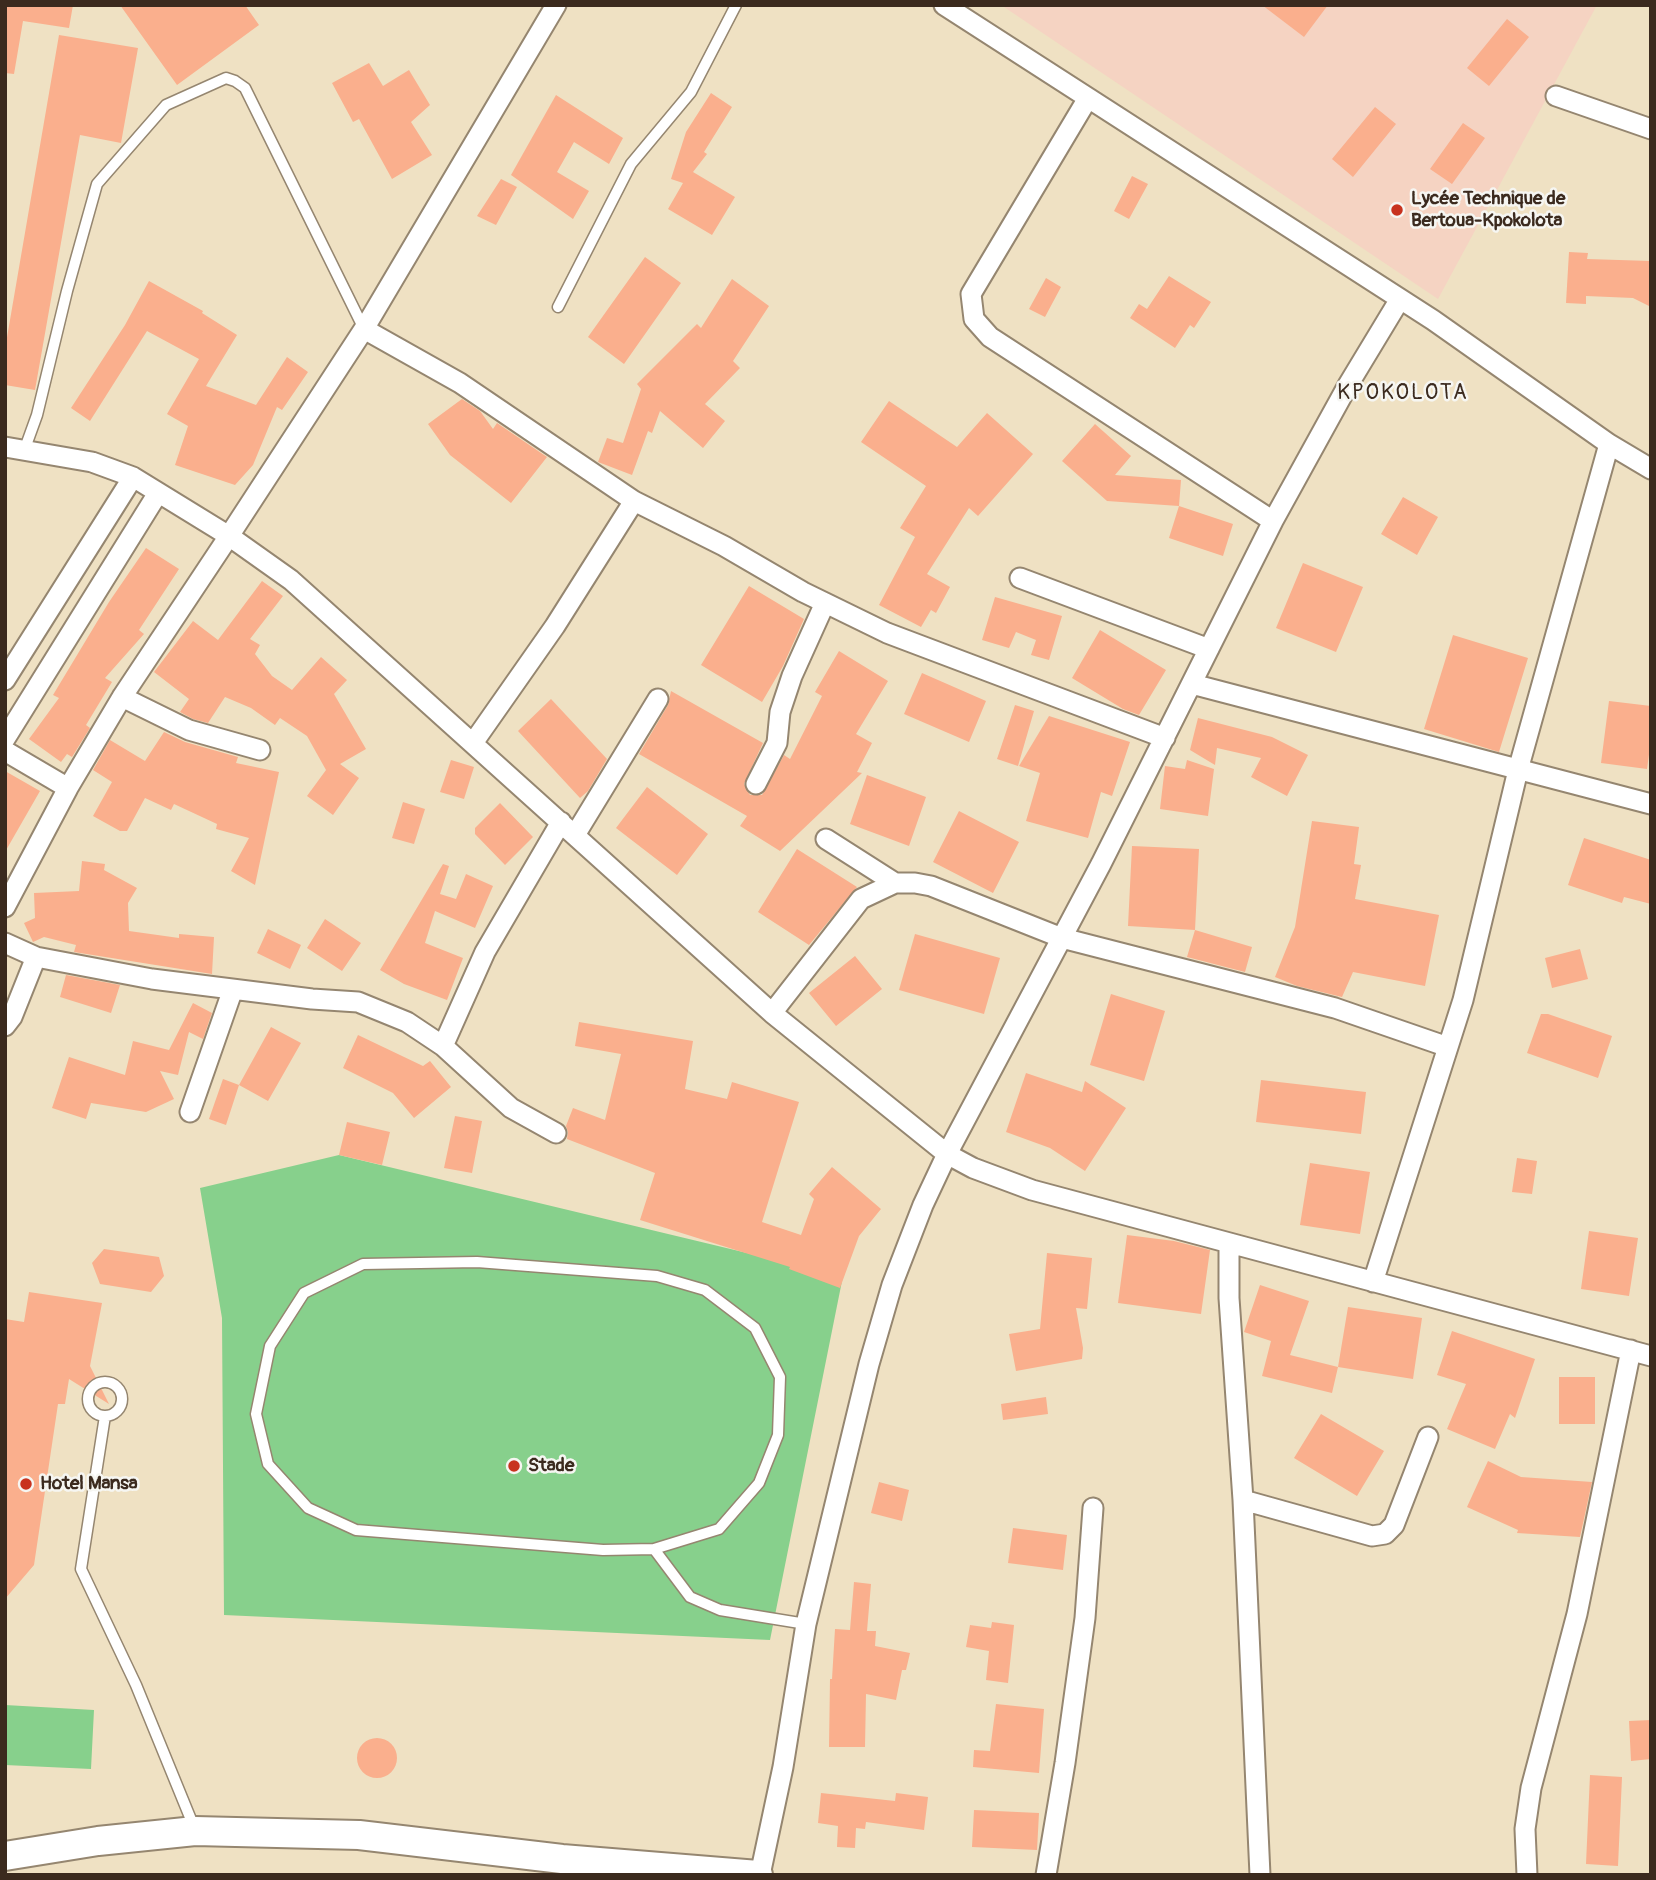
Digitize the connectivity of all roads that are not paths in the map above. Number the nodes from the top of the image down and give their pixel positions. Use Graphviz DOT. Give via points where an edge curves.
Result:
graph roads {
  1 [pos="555,5"];
  2 [pos="736,5"];
  3 [pos="944,5"];
  4 [pos="1556,96"];
  5 [pos="1088,98"];
  6 [pos="1651,129"];
  7 [pos="1400,299"];
  8 [pos="558,307"];
  9 [pos="364,329"];
  10 [pos="1609,443"];
  11 [pos="14,449"];
  12 [pos="1651,469"];
  13 [pos="133,477"];
  14 [pos="158,493"];
  15 [pos="634,501"];
  16 [pos="1273,521"];
  17 [pos="229,536"];
  18 [pos="1020,578"];
  19 [pos="825,603"];
  20 [pos="1209,649"];
  21 [pos="5,680"];
  22 [pos="1192,684"];
  23 [pos="122,696"];
  24 [pos="658,699"];
  25 [pos="1164,738"];
  26 [pos="5,740"];
  27 [pos="473,743"];
  28 [pos="261,750"];
  29 [pos="5,751"];
  30 [pos="1518,770"];
  31 [pos="756,784"];
  32 [pos="68,788"];
  33 [pos="1651,804"];
  34 [pos="568,829"];
  35 [pos="826,839"];
  36 [pos="895,883"];
  37 [pos="5,907"];
  38 [pos="1062,938"];
  39 [pos="5,943"];
  40 [pos="36,957"];
  41 [pos="233,989"];
  42 [pos="772,1013"];
  43 [pos="5,1026"];
  44 [pos="443,1046"];
  45 [pos="1448,1047"];
  46 [pos="190,1112"];
  47 [pos="556,1133"];
  48 [pos="947,1154"];
  49 [pos="1229,1244"];
  50 [pos="1373,1282"];
  51 [pos="1631,1350"];
  52 [pos="1651,1356"];
  53 [pos="105,1416"];
  54 [pos="1428,1437"];
  55 [pos="1243,1500"];
  56 [pos="1093,1508"];
  57 [pos="654,1549"];
  58 [pos="806,1624"];
  59 [pos="195,1831"];
  60 [pos="5,1856"];
  61 [pos="759,1875"];
  62 [pos="1046,1875"];
  63 [pos="1260,1875"];
  64 [pos="1527,1875"];
  1 -- 9 [label="street"];
  2 -- 8 [label="lane" via="691,92 631,164"];
  3 -- 5 [label="street"];
  4 -- 6 [label="street"];
  5 -- 7 [label="street"];
  5 -- 16 [label="street" via="971,294 974,319 990,337"];
  7 -- 10 [label="street"];
  7 -- 16 [label="street"];
  9 -- 11 [label="lane" via="244,88 226,78 166,106 97,184 37,415"];
  9 -- 15 [label="street" via="460,383"];
  9 -- 17 [label="street"];
  10 -- 12 [label="street"];
  10 -- 30 [label="street"];
  11 -- 13 [label="street" via="92,462"];
  13 -- 14 [label="street"];
  13 -- 21 [label="street"];
  14 -- 17 [label="street"];
  14 -- 26 [label="street"];
  15 -- 19 [label="street"];
  15 -- 27 [label="street"];
  16 -- 20 [label="street"];
  17 -- 23 [label="street"];
  17 -- 27 [label="street" via="291,580"];
  18 -- 20 [label="street"];
  19 -- 25 [label="street" via="887,633"];
  19 -- 31 [label="street" via="792,676 780,712 777,743"];
  20 -- 22 [label="street"];
  22 -- 25 [label="street"];
  22 -- 30 [label="street"];
  23 -- 28 [label="street" via="189,730"];
  23 -- 32 [label="street"];
  24 -- 34 [label="street"];
  25 -- 38 [label="street"];
  27 -- 34 [label="street"];
  29 -- 32 [label="street"];
  30 -- 33 [label="street"];
  30 -- 45 [label="street"];
  32 -- 37 [label="street"];
  34 -- 42 [label="street"];
  34 -- 44 [label="street" via="485,952"];
  35 -- 36 [label="street"];
  36 -- 38 [label="street" via="931,887"];
  36 -- 42 [label="street" via="861,899"];
  38 -- 45 [label="street" via="1335,1008"];
  38 -- 48 [label="street"];
  39 -- 40 [label="street"];
  40 -- 41 [label="street"];
  40 -- 43 [label="street"];
  41 -- 44 [label="street" via="358,1002 407,1022"];
  41 -- 46 [label="street"];
  42 -- 48 [label="street"];
  44 -- 47 [label="street" via="511,1108"];
  45 -- 50 [label="street"];
  48 -- 49 [label="street" via="1032,1191"];
  48 -- 58 [label="street" via="892,1285"];
  49 -- 50 [label="street"];
  49 -- 55 [label="street"];
  50 -- 51 [label="street"];
  51 -- 52 [label="street"];
  51 -- 64 [label="street" via="1577,1614 1531,1788 1525,1829"];
  53 -- 59 [label="lane" via="81,1569 136,1685"];
  54 -- 55 [label="street" via="1394,1525 1385,1534 1372,1536"];
  55 -- 63 [label="street"];
  56 -- 62 [label="street" via="1085,1618"];
  57 -- 57 [label="lane" via="603,1550 356,1530 308,1508 268,1464 256,1414 270,1346 304,1293 363,1264 477,1262 657,1276 705,1290 755,1328 774,1365 780,1377 778,1435 759,1483 719,1528"];
  57 -- 58 [label="lane" via="690,1597 720,1610"];
  58 -- 61 [label="street" via="783,1767"];
  59 -- 60 [label="main road"];
  59 -- 61 [label="main road" via="359,1835"];
}
